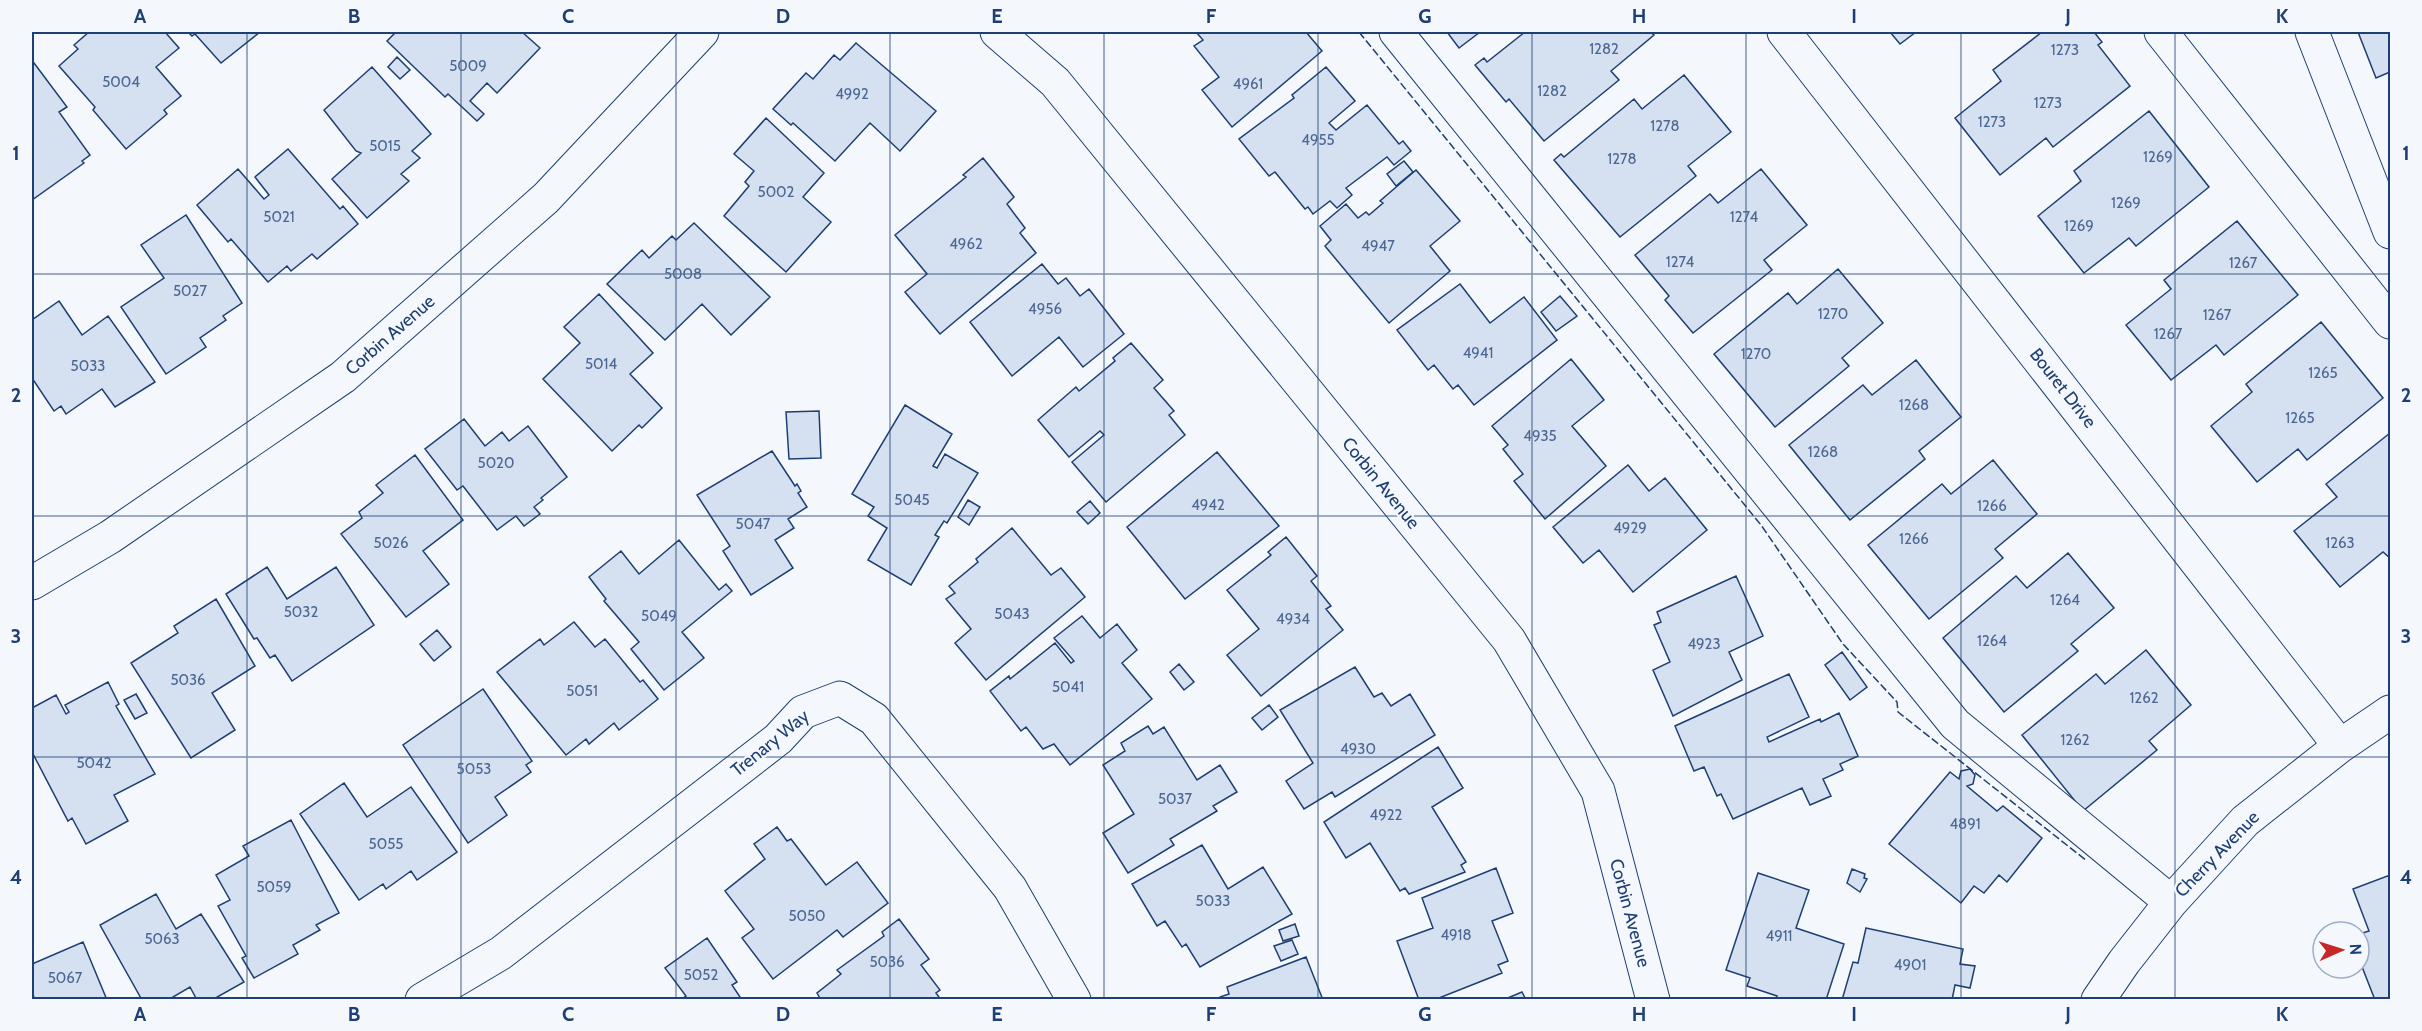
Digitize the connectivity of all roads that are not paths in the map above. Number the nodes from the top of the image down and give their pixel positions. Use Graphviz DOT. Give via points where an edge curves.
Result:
graph roads {
  1 [pos="702,32"];
  2 [pos="997,32"];
  3 [pos="1396,32"];
  4 [pos="1784,32"];
  5 [pos="2161,32"];
  6 [pos="2312,32"];
  7 [pos="2391,232"];
  8 [pos="2391,322"];
  9 [pos="32,583"];
  10 [pos="2391,712"];
  11 [pos="2340,746"];
  12 [pos="2171,902"];
  13 [pos="422,999"];
  14 [pos="1074,999"];
  15 [pos="1653,999"];
  16 [pos="2098,999"];
  1 -- 9 [label="street, Corbin Avenue" via="546,198 343,377 110,537"];
  2 -- 15 [label="street, Corbin Avenue" via="1055,82 1509,640 1598,791"];
  3 -- 12 [label="street" via="1955,724"];
  4 -- 11 [label="street, Bouret Drive"];
  5 -- 8 [label="street"];
  6 -- 7 [label="street"];
  10 -- 11 [label="street, Cherry Avenue"];
  11 -- 12 [label="street, Cherry Avenue" via="2245,821"];
  12 -- 16 [label="street, Cherry Avenue"];
  13 -- 14 [label="street, Trenary Way" via="501,953 778,739 803,712 840,698 874,719 1010,888"];
}
